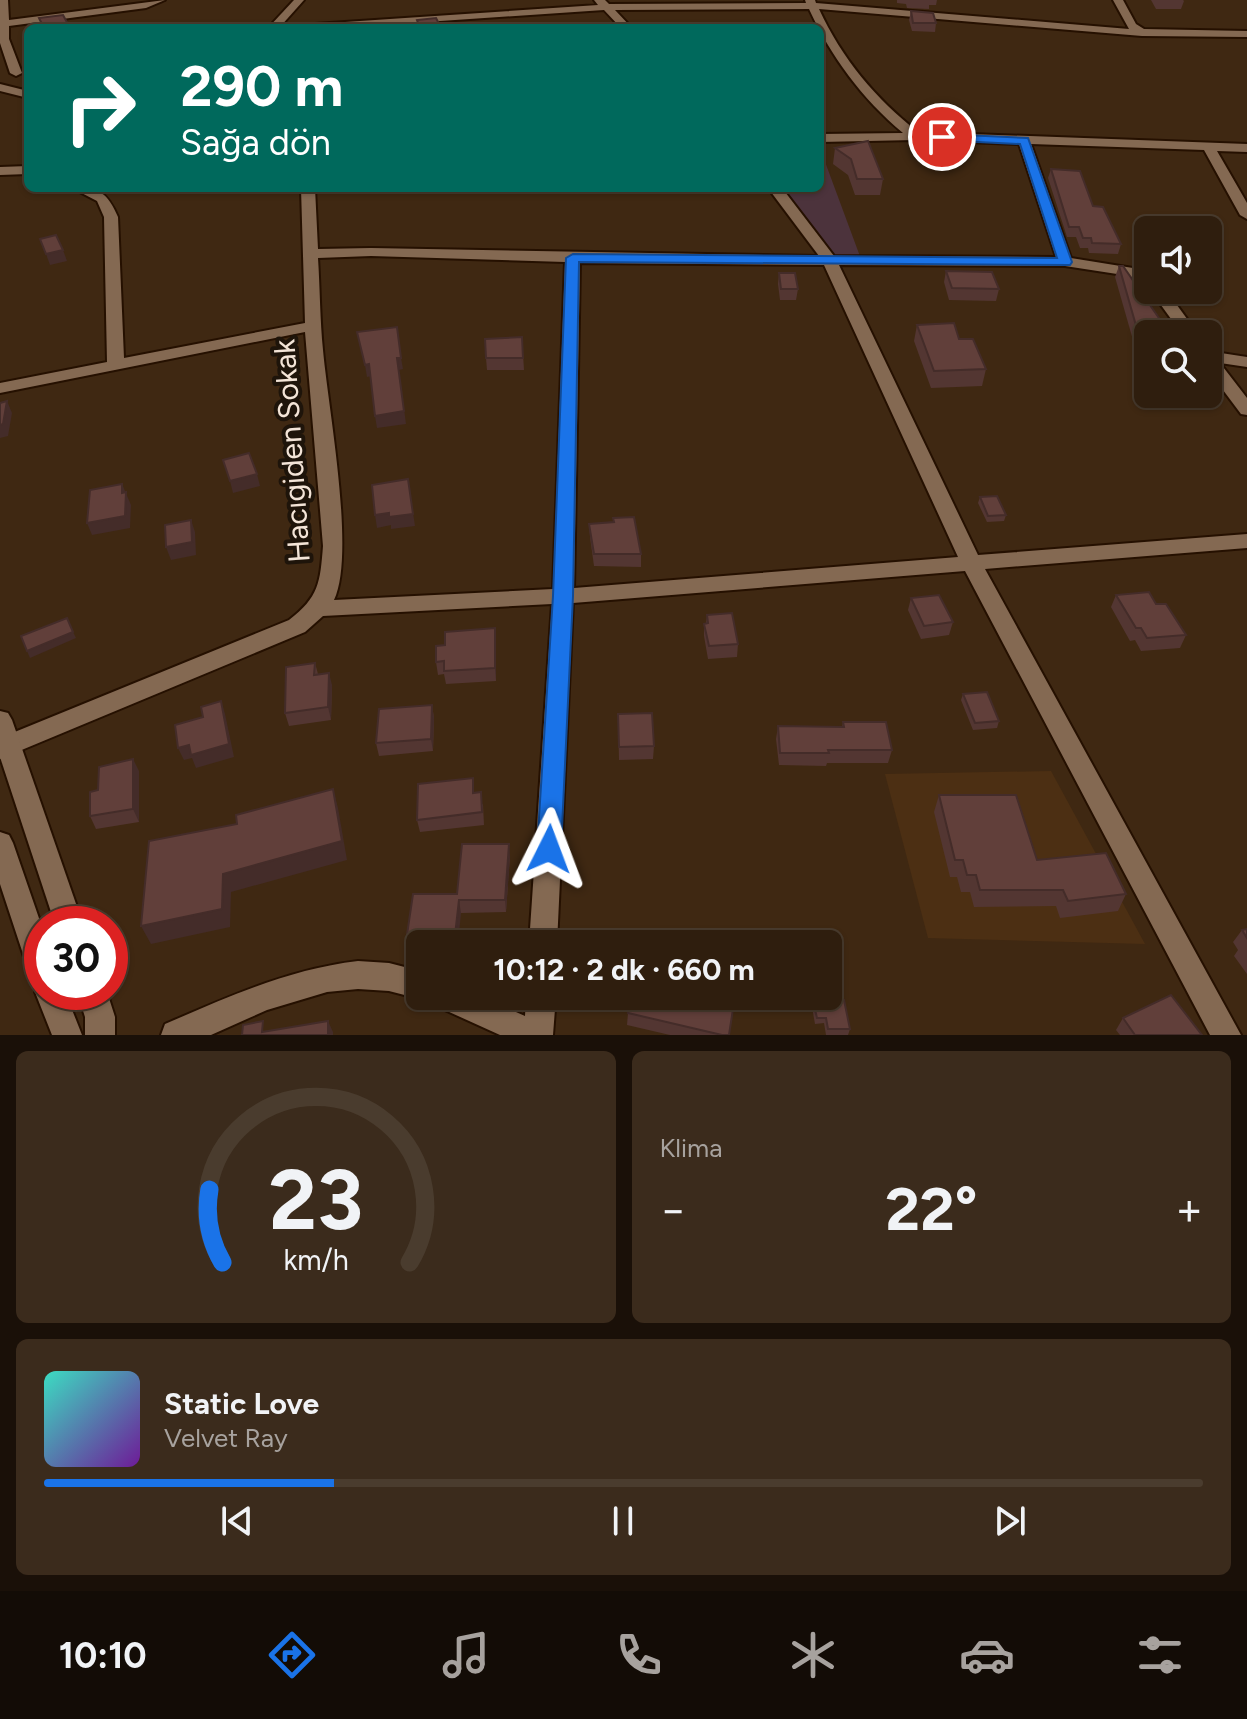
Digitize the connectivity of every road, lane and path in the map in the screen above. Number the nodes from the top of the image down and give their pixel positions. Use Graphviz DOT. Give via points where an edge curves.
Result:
graph roads {
  1 [pos="3,0"];
  2 [pos="160,0"];
  3 [pos="299,0"];
  4 [pos="1118,0"];
  5 [pos="601,2"];
  6 [pos="812,3"];
  7 [pos="454,16"];
  8 [pos="4,24"];
  9 [pos="277,24"];
  10 [pos="351,24"];
  11 [pos="457,24"];
  12 [pos="623,24"];
  13 [pos="823,24"];
  14 [pos="824,26"];
  15 [pos="1142,33"];
  16 [pos="1247,34"];
  17 [pos="22,72"];
  18 [pos="0,75"];
  19 [pos="0,87"];
  20 [pos="24,94"];
  21 [pos="915,136"];
  22 [pos="824,138"];
  23 [pos="1024,141"];
  24 [pos="1209,147"];
  25 [pos="1247,148"];
  26 [pos="24,170"];
  27 [pos="0,171"];
  28 [pos="88,192"];
  29 [pos="308,192"];
  30 [pos="778,192"];
  31 [pos="1247,215"];
  32 [pos="311,254"];
  33 [pos="573,258"];
  34 [pos="829,259"];
  35 [pos="1065,262"];
  36 [pos="1134,272"];
  37 [pos="313,326"];
  38 [pos="1222,359"];
  39 [pos="1247,362"];
  40 [pos="116,363"];
  41 [pos="1222,376"];
  42 [pos="0,388"];
  43 [pos="1247,410"];
  44 [pos="1247,541"];
  45 [pos="970,561"];
  46 [pos="563,596"];
  47 [pos="322,608"];
  48 [pos="0,720"];
  49 [pos="5,747"];
  50 [pos="0,843"];
  51 [pos="62,906"];
  52 [pos="24,915"];
  53 [pos="544,930"];
  54 [pos="406,979"];
  55 [pos="57,1010"];
  56 [pos="98,1010"];
  57 [pos="478,1010"];
  58 [pos="539,1010"];
  59 [pos="67,1035"];
  60 [pos="100,1035"];
  61 [pos="176,1035"];
  62 [pos="536,1035"];
  63 [pos="1226,1035"];
  1 -- 8 [label="street"];
  2 -- 8 [label="street"];
  3 -- 9 [label="street"];
  4 -- 15 [label="street"];
  5 -- 6 [label="street"];
  5 -- 7 [label="street"];
  5 -- 12 [label="street"];
  6 -- 13 [label="street"];
  6 -- 15 [label="street"];
  7 -- 10 [label="street"];
  7 -- 11 [label="street"];
  8 -- 17 [label="street" via="4,39"];
  14 -- 21 [label="street" via="842,61 892,119"];
  15 -- 16 [label="street"];
  17 -- 18 [label="street"];
  19 -- 20 [label="street"];
  21 -- 22 [label="street"];
  21 -- 23 [label="street"];
  23 -- 24 [label="street"];
  23 -- 35 [label="street"];
  24 -- 25 [label="street"];
  24 -- 31 [label="street"];
  26 -- 27 [label="street"];
  28 -- 40 [label="street" via="103,199 111,217"];
  29 -- 32 [label="street, Hacıgiden Sokak"];
  30 -- 34 [label="street"];
  32 -- 33 [label="street"];
  32 -- 37 [label="street, Hacıgiden Sokak"];
  33 -- 34 [label="street"];
  33 -- 46 [label="street"];
  34 -- 35 [label="street"];
  34 -- 45 [label="street"];
  35 -- 36 [label="street"];
  37 -- 40 [label="street"];
  37 -- 47 [label="street, Hacıgiden Sokak" via="333,546"];
  38 -- 39 [label="street"];
  40 -- 42 [label="street"];
  41 -- 43 [label="street"];
  44 -- 45 [label="street"];
  45 -- 46 [label="street"];
  45 -- 63 [label="street"];
  46 -- 47 [label="street"];
  46 -- 53 [label="street"];
  47 -- 49 [label="street" via="297,626"];
  48 -- 49 [label="street"];
  49 -- 51 [label="street"];
  50 -- 52 [label="street"];
  54 -- 61 [label="street" via="350,973 269,996"];
  55 -- 59 [label="street"];
  56 -- 60 [label="street"];
  57 -- 62 [label="street"];
  58 -- 62 [label="street"];
}
